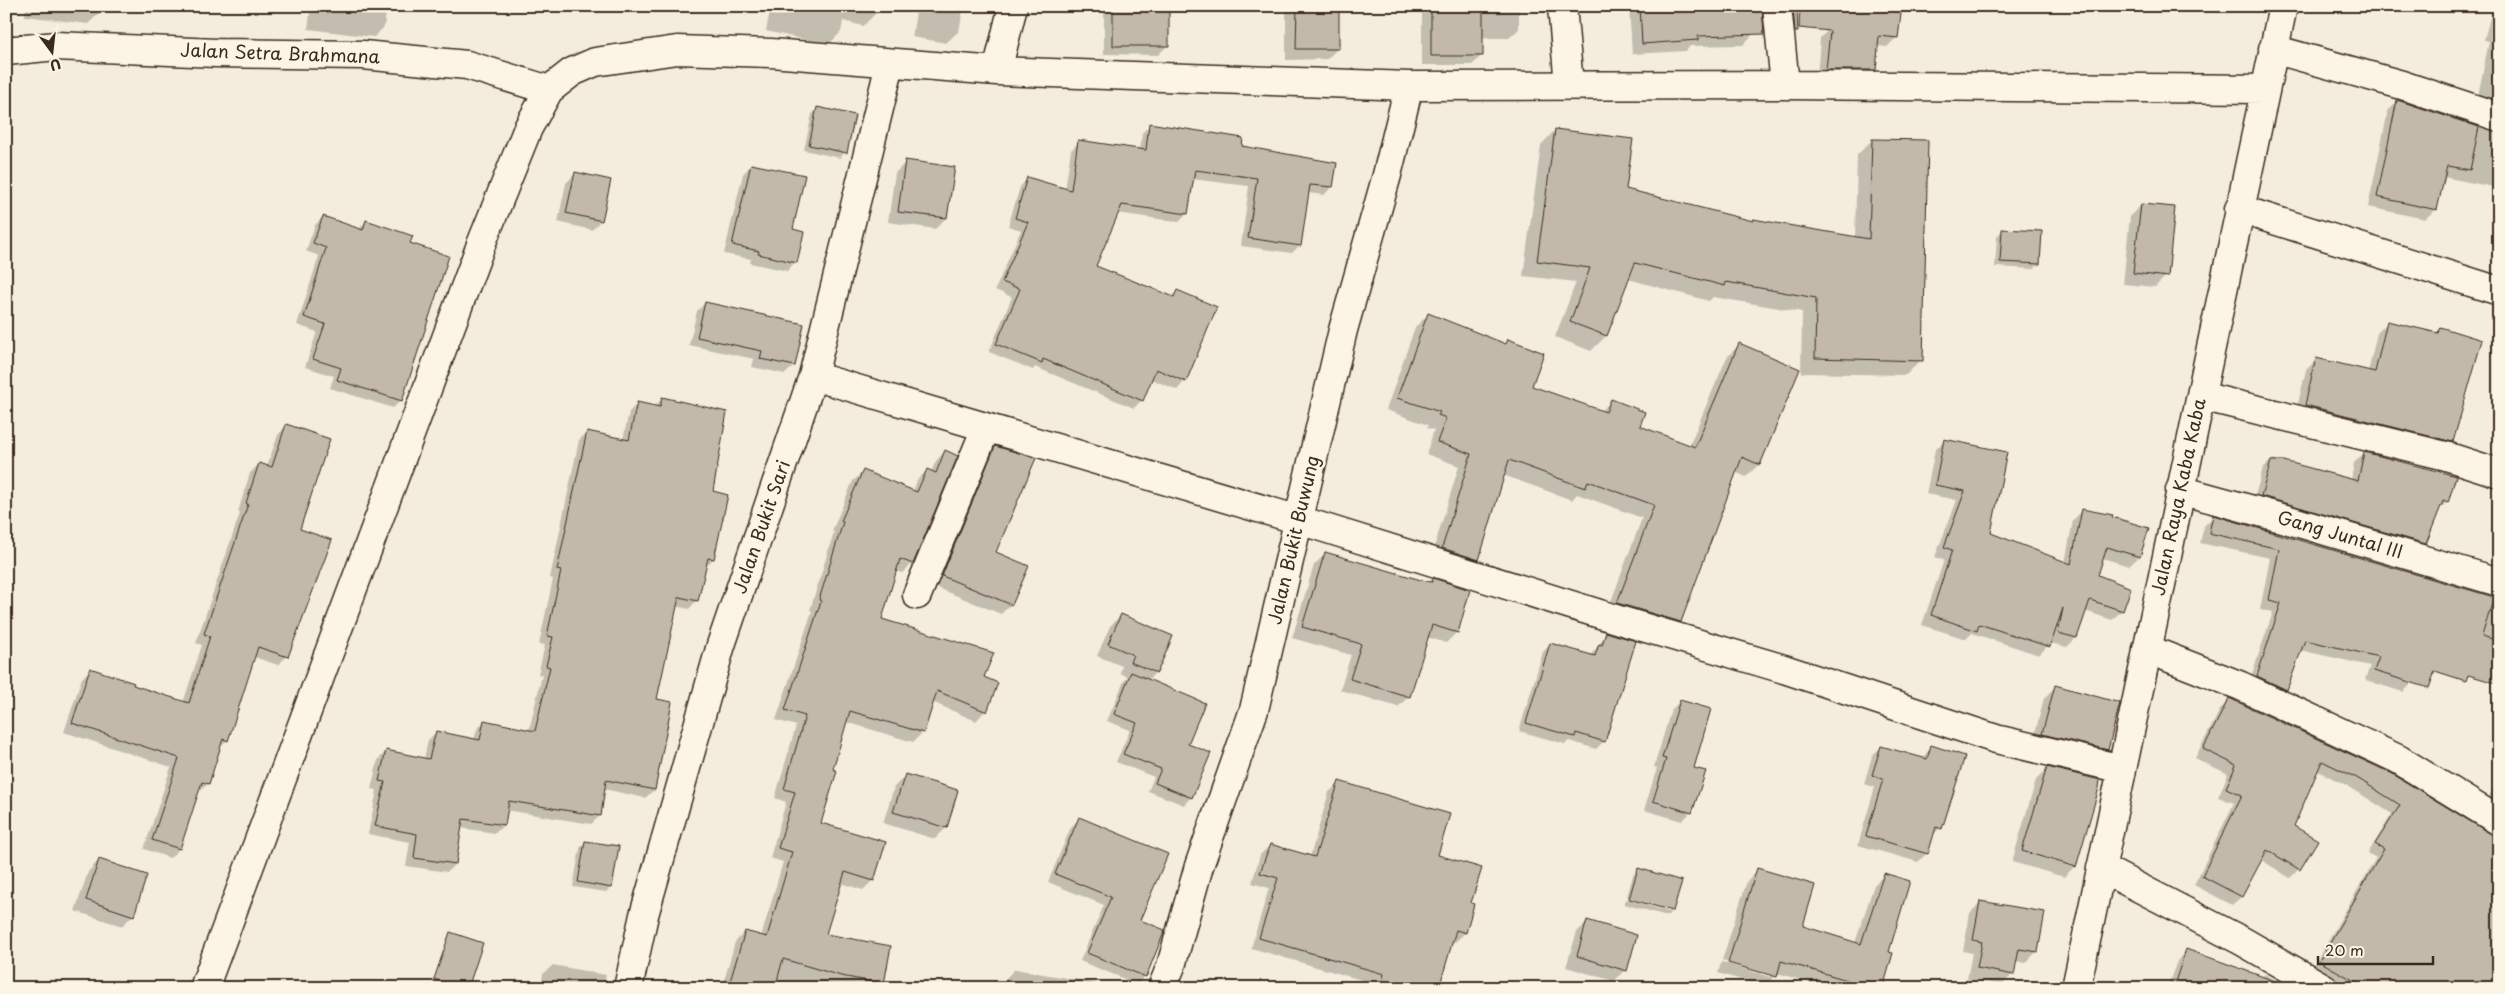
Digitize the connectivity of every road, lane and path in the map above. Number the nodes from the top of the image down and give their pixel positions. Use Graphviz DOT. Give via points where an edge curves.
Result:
graph roads {
  1 [pos="1013,6"];
  2 [pos="1562,6"];
  3 [pos="1777,6"];
  4 [pos="2282,6"];
  5 [pos="2273,49"];
  6 [pos="6,52"];
  7 [pos="890,64"];
  8 [pos="997,71"];
  9 [pos="1569,85"];
  10 [pos="1785,85"];
  11 [pos="1409,86"];
  12 [pos="2264,89"];
  13 [pos="549,90"];
  14 [pos="2499,118"];
  15 [pos="2239,209"];
  16 [pos="2499,291"];
  17 [pos="813,376"];
  18 [pos="2201,396"];
  19 [pos="986,428"];
  20 [pos="2499,473"];
  21 [pos="2180,490"];
  22 [pos="1299,520"];
  23 [pos="2499,582"];
  24 [pos="916,595"];
  25 [pos="2147,649"];
  26 [pos="2122,769"];
  27 [pos="2499,821"];
  28 [pos="2100,868"];
  29 [pos="204,988"];
  30 [pos="628,988"];
  31 [pos="1162,988"];
  32 [pos="2076,988"];
  33 [pos="2324,988"];
  1 -- 8 [label="street"];
  2 -- 9 [label="street"];
  3 -- 10 [label="street"];
  4 -- 5 [label="street, Jalan Raya Kaba Kaba"];
  5 -- 12 [label="street, Jalan Raya Kaba Kaba"];
  5 -- 14 [label="street" via="2402,85"];
  6 -- 13 [label="street, Jalan Setra Brahmana" via="56,46 363,55 467,65"];
  7 -- 8 [label="street"];
  7 -- 13 [label="street" via="771,53 677,50 595,62 572,72"];
  7 -- 17 [label="street, Jalan Bukit Sari"];
  8 -- 11 [label="street"];
  9 -- 10 [label="street"];
  9 -- 11 [label="street"];
  10 -- 12 [label="street"];
  11 -- 22 [label="street, Jalan Bukit Buwung" via="1343,330"];
  12 -- 15 [label="street, Jalan Raya Kaba Kaba"];
  13 -- 29 [label="street" via="528,128 482,242"];
  15 -- 16 [label="street"];
  15 -- 18 [label="street, Jalan Raya Kaba Kaba"];
  17 -- 19 [label="street"];
  17 -- 30 [label="street, Jalan Bukit Sari" via="721,645 644,915"];
  18 -- 20 [label="street" via="2446,456"];
  18 -- 21 [label="street, Jalan Raya Kaba Kaba"];
  19 -- 22 [label="street"];
  19 -- 24 [label="street"];
  21 -- 23 [label="street, Gang Juntal III"];
  21 -- 25 [label="street, Jalan Raya Kaba Kaba"];
  22 -- 26 [label="street" via="1784,669 1996,739"];
  22 -- 31 [label="street, Jalan Bukit Buwung" via="1254,710 1199,866"];
  25 -- 26 [label="street, Jalan Raya Kaba Kaba"];
  25 -- 27 [label="street" via="2241,686 2398,759"];
  26 -- 28 [label="street, Jalan Raya Kaba Kaba"];
  28 -- 32 [label="street, Jalan Raya Kaba Kaba"];
  28 -- 33 [label="street" via="2242,941"];
}
